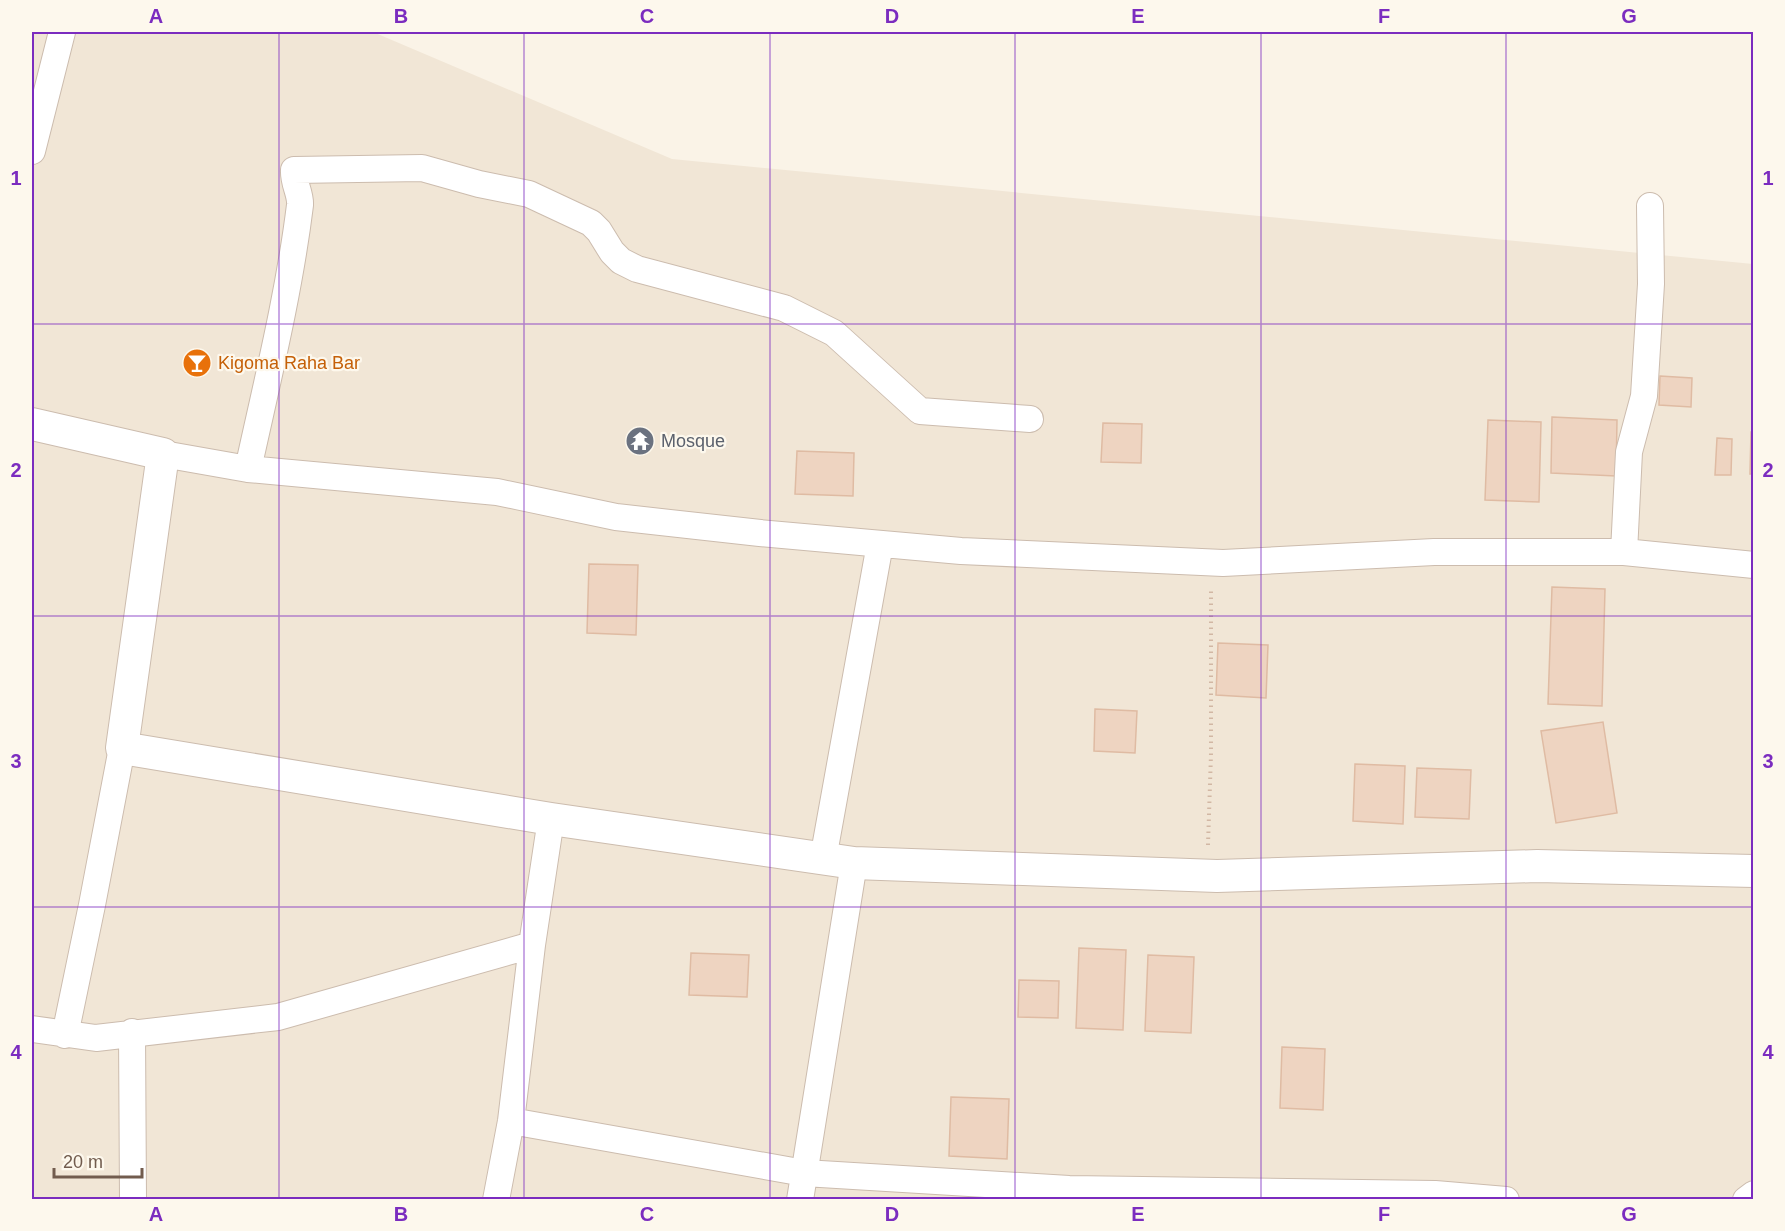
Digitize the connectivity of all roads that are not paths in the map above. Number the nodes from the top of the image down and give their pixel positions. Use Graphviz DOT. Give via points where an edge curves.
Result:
graph roads {
  1 [pos="62,32"];
  2 [pos="32,151"];
  3 [pos="1650,206"];
  4 [pos="1030,419"];
  5 [pos="32,424"];
  6 [pos="163,454"];
  7 [pos="248,469"];
  8 [pos="880,544"];
  9 [pos="1624,552"];
  10 [pos="1754,565"];
  11 [pos="122,748"];
  12 [pos="551,819"];
  13 [pos="823,859"];
  14 [pos="854,863"];
  15 [pos="1754,871"];
  16 [pos="532,945"];
  17 [pos="32,1029"];
  18 [pos="132,1032"];
  19 [pos="65,1035"];
  20 [pos="511,1121"];
  21 [pos="804,1173"];
  22 [pos="1073,1194"];
  23 [pos="1754,1194"];
  24 [pos="1149,1195"];
  25 [pos="1434,1197"];
  26 [pos="133,1200"];
  27 [pos="496,1200"];
  28 [pos="800,1200"];
  29 [pos="1506,1200"];
  30 [pos="1746,1200"];
  1 -- 2 [label="street"];
  3 -- 9 [label="street" via="1651,284 1644,396 1629,452"];
  4 -- 7 [label="street" via="920,411 834,333 784,308 637,269 621,261 591,223 529,194 422,168 294,170 293,181 300,201 288,285"];
  5 -- 6 [label="street"];
  6 -- 7 [label="street"];
  6 -- 11 [label="street"];
  7 -- 8 [label="street" via="497,492 616,517"];
  8 -- 9 [label="street" via="1210,562 1434,552"];
  8 -- 13 [label="street"];
  9 -- 10 [label="street"];
  11 -- 12 [label="street"];
  11 -- 19 [label="street"];
  12 -- 13 [label="street"];
  12 -- 16 [label="street"];
  13 -- 14 [label="street"];
  14 -- 15 [label="street" via="1207,876 1537,866"];
  14 -- 21 [label="street"];
  16 -- 18 [label="street" via="278,1017"];
  16 -- 20 [label="street"];
  17 -- 19 [label="street"];
  18 -- 19 [label="street" via="96,1038"];
  18 -- 26 [label="street"];
  20 -- 21 [label="street"];
  20 -- 27 [label="street"];
  21 -- 22 [label="street"];
  21 -- 28 [label="street"];
  22 -- 24 [label="street"];
  23 -- 30 [label="street"];
  24 -- 25 [label="street"];
  25 -- 29 [label="street"];
}
